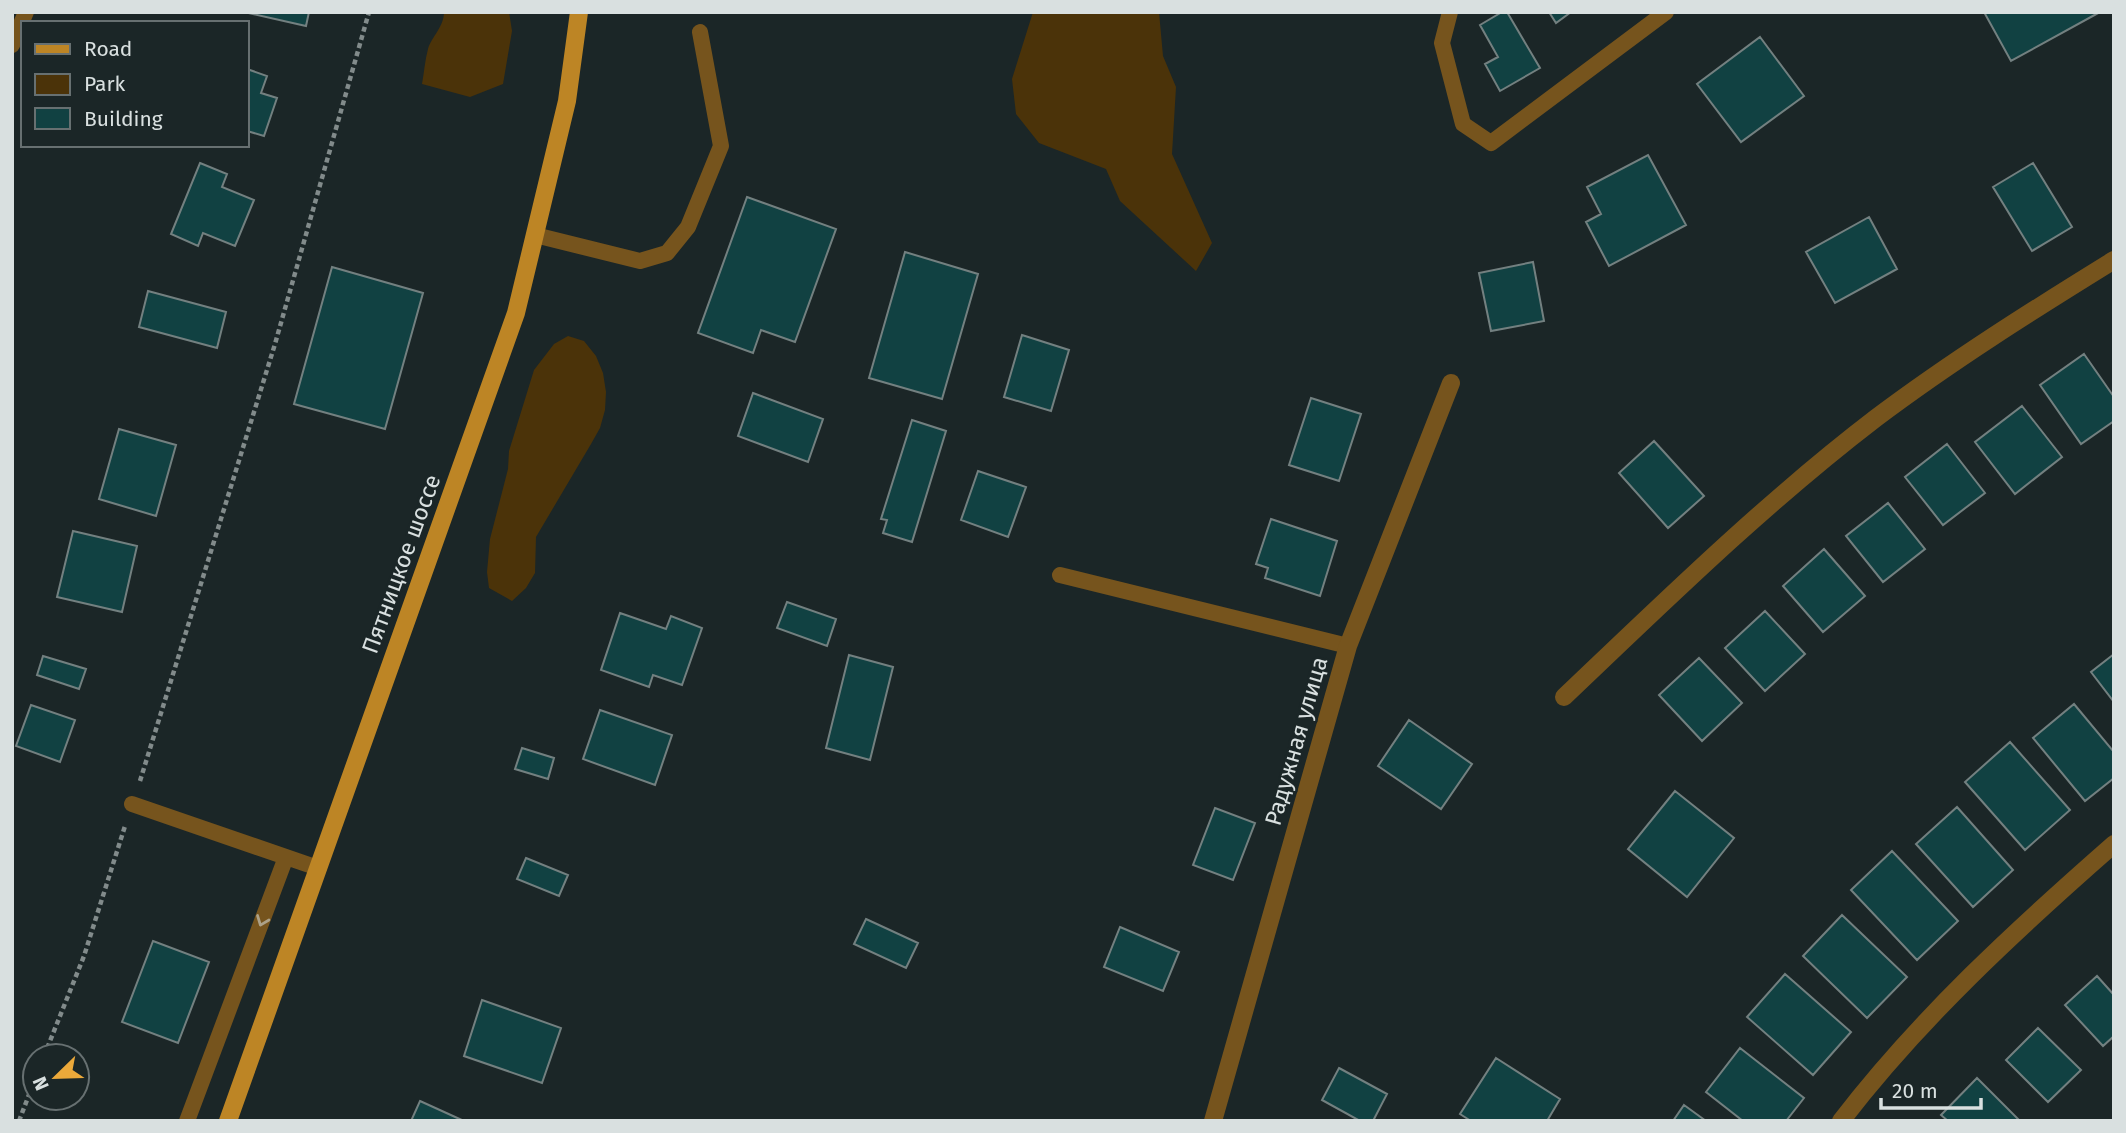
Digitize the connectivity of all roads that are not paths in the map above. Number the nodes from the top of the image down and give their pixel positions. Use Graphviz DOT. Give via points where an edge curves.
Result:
graph roads {
  1 [pos="579,12"];
  2 [pos="1450,12"];
  3 [pos="1666,12"];
  4 [pos="21,24"];
  5 [pos="700,32"];
  6 [pos="12,45"];
  7 [pos="535,236"];
  8 [pos="2114,260"];
  9 [pos="1451,383"];
  10 [pos="1060,575"];
  11 [pos="1348,646"];
  12 [pos="1564,697"];
  13 [pos="132,804"];
  14 [pos="2114,844"];
  15 [pos="286,857"];
  16 [pos="318,868"];
  17 [pos="187,1121"];
  18 [pos="228,1121"];
  19 [pos="1213,1121"];
  20 [pos="1841,1121"];
  1 -- 7 [label="main road, Пятницкое шоссе" via="567,101"];
  2 -- 3 [label="lane" via="1441,43 1463,124 1492,144"];
  4 -- 6 [label="lane"];
  5 -- 7 [label="lane" via="722,146 688,227 667,253 640,261"];
  7 -- 16 [label="main road, Пятницкое шоссе" via="516,313"];
  8 -- 12 [label="street" via="1876,418 1748,523"];
  9 -- 11 [label="street, Радужная улица"];
  10 -- 11 [label="lane"];
  11 -- 19 [label="street, Радужная улица"];
  13 -- 15 [label="lane"];
  14 -- 20 [label="street" via="2020,926 1874,1078"];
  15 -- 16 [label="lane"];
  15 -- 17 [label="lane, one-way"];
  16 -- 18 [label="main road, Пятницкое шоссе"];
}
